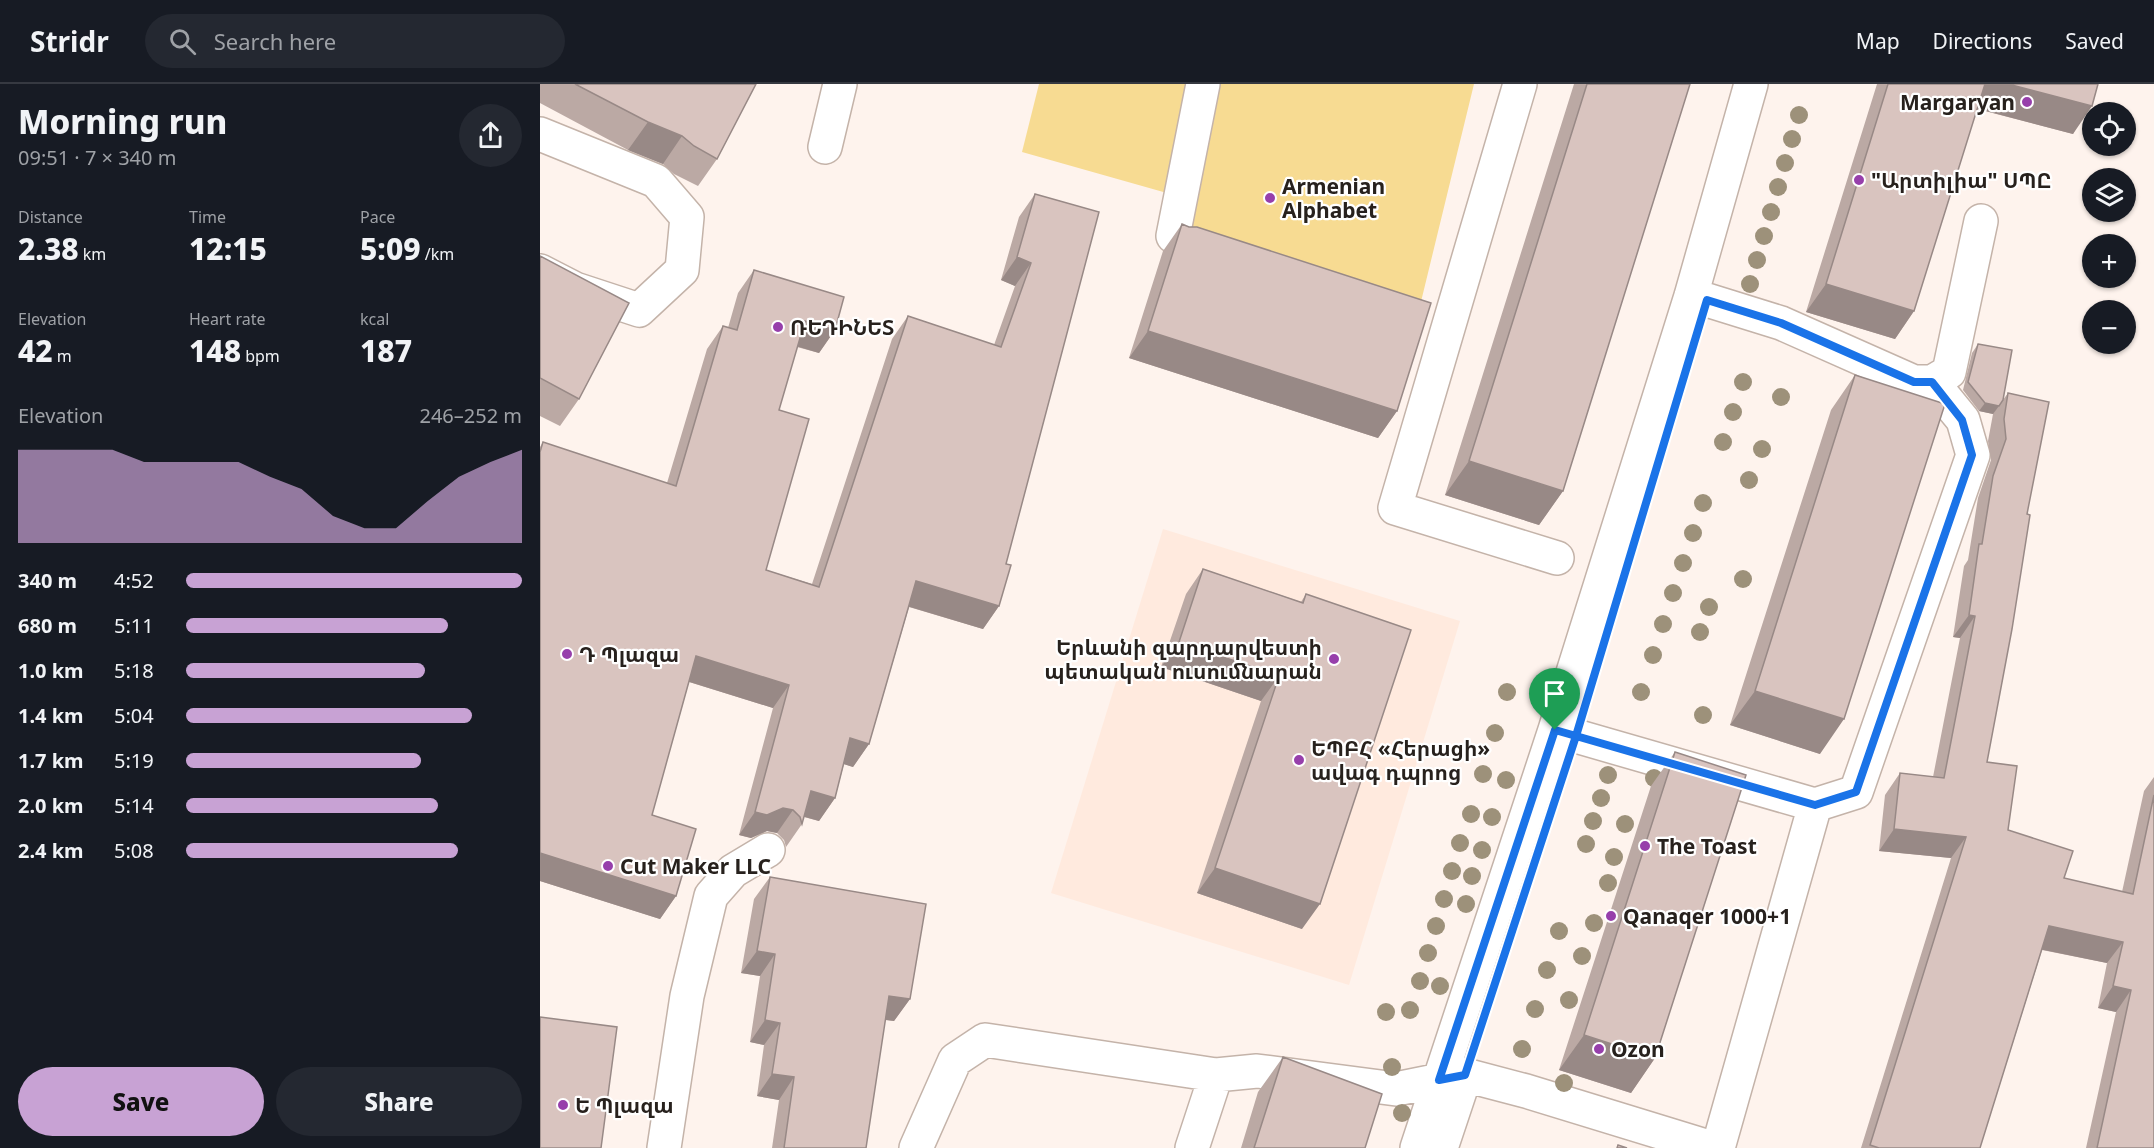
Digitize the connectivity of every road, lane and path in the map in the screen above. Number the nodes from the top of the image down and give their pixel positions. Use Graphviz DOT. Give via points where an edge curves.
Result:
graph roads {
  1 [pos="840,84"];
  2 [pos="1203,84"];
  3 [pos="1520,84"];
  4 [pos="1751,84"];
  5 [pos="1771,84"];
  6 [pos="540,134"];
  7 [pos="825,147"];
  8 [pos="1981,221"];
  9 [pos="1173,236"];
  10 [pos="540,271"];
  11 [pos="1707,300"];
  12 [pos="1932,382"];
  13 [pos="1557,558"];
  14 [pos="1566,733"];
  15 [pos="1815,805"];
  16 [pos="768,850"];
  17 [pos="1216,1075"];
  18 [pos="1452,1078"];
  19 [pos="664,1148"];
  20 [pos="916,1148"];
  21 [pos="1192,1148"];
  22 [pos="1417,1148"];
  23 [pos="1441,1148"];
  24 [pos="1712,1148"];
  25 [pos="1719,1148"];
  1 -- 7 [label="street"];
  2 -- 9 [label="street"];
  3 -- 13 [label="street" via="1395,508"];
  4 -- 14 [label="street"];
  5 -- 11 [label="street"];
  6 -- 10 [label="street" via="656,181 687,218 682,270 639,310 575,289"];
  8 -- 12 [label="street" via="1949,372"];
  11 -- 12 [label="street" via="1781,323 1914,382"];
  11 -- 14 [label="street"];
  12 -- 15 [label="street" via="1962,420 1972,455 1856,792"];
  14 -- 15 [label="street"];
  14 -- 18 [label="street"];
  15 -- 25 [label="street"];
  16 -- 19 [label="street" via="733,871 711,896 687,996"];
  17 -- 18 [label="street" via="1257,1071 1396,1089"];
  17 -- 20 [label="street" via="985,1040 955,1060"];
  17 -- 21 [label="street"];
  18 -- 22 [label="street"];
  18 -- 23 [label="street"];
  18 -- 24 [label="street"];
}
